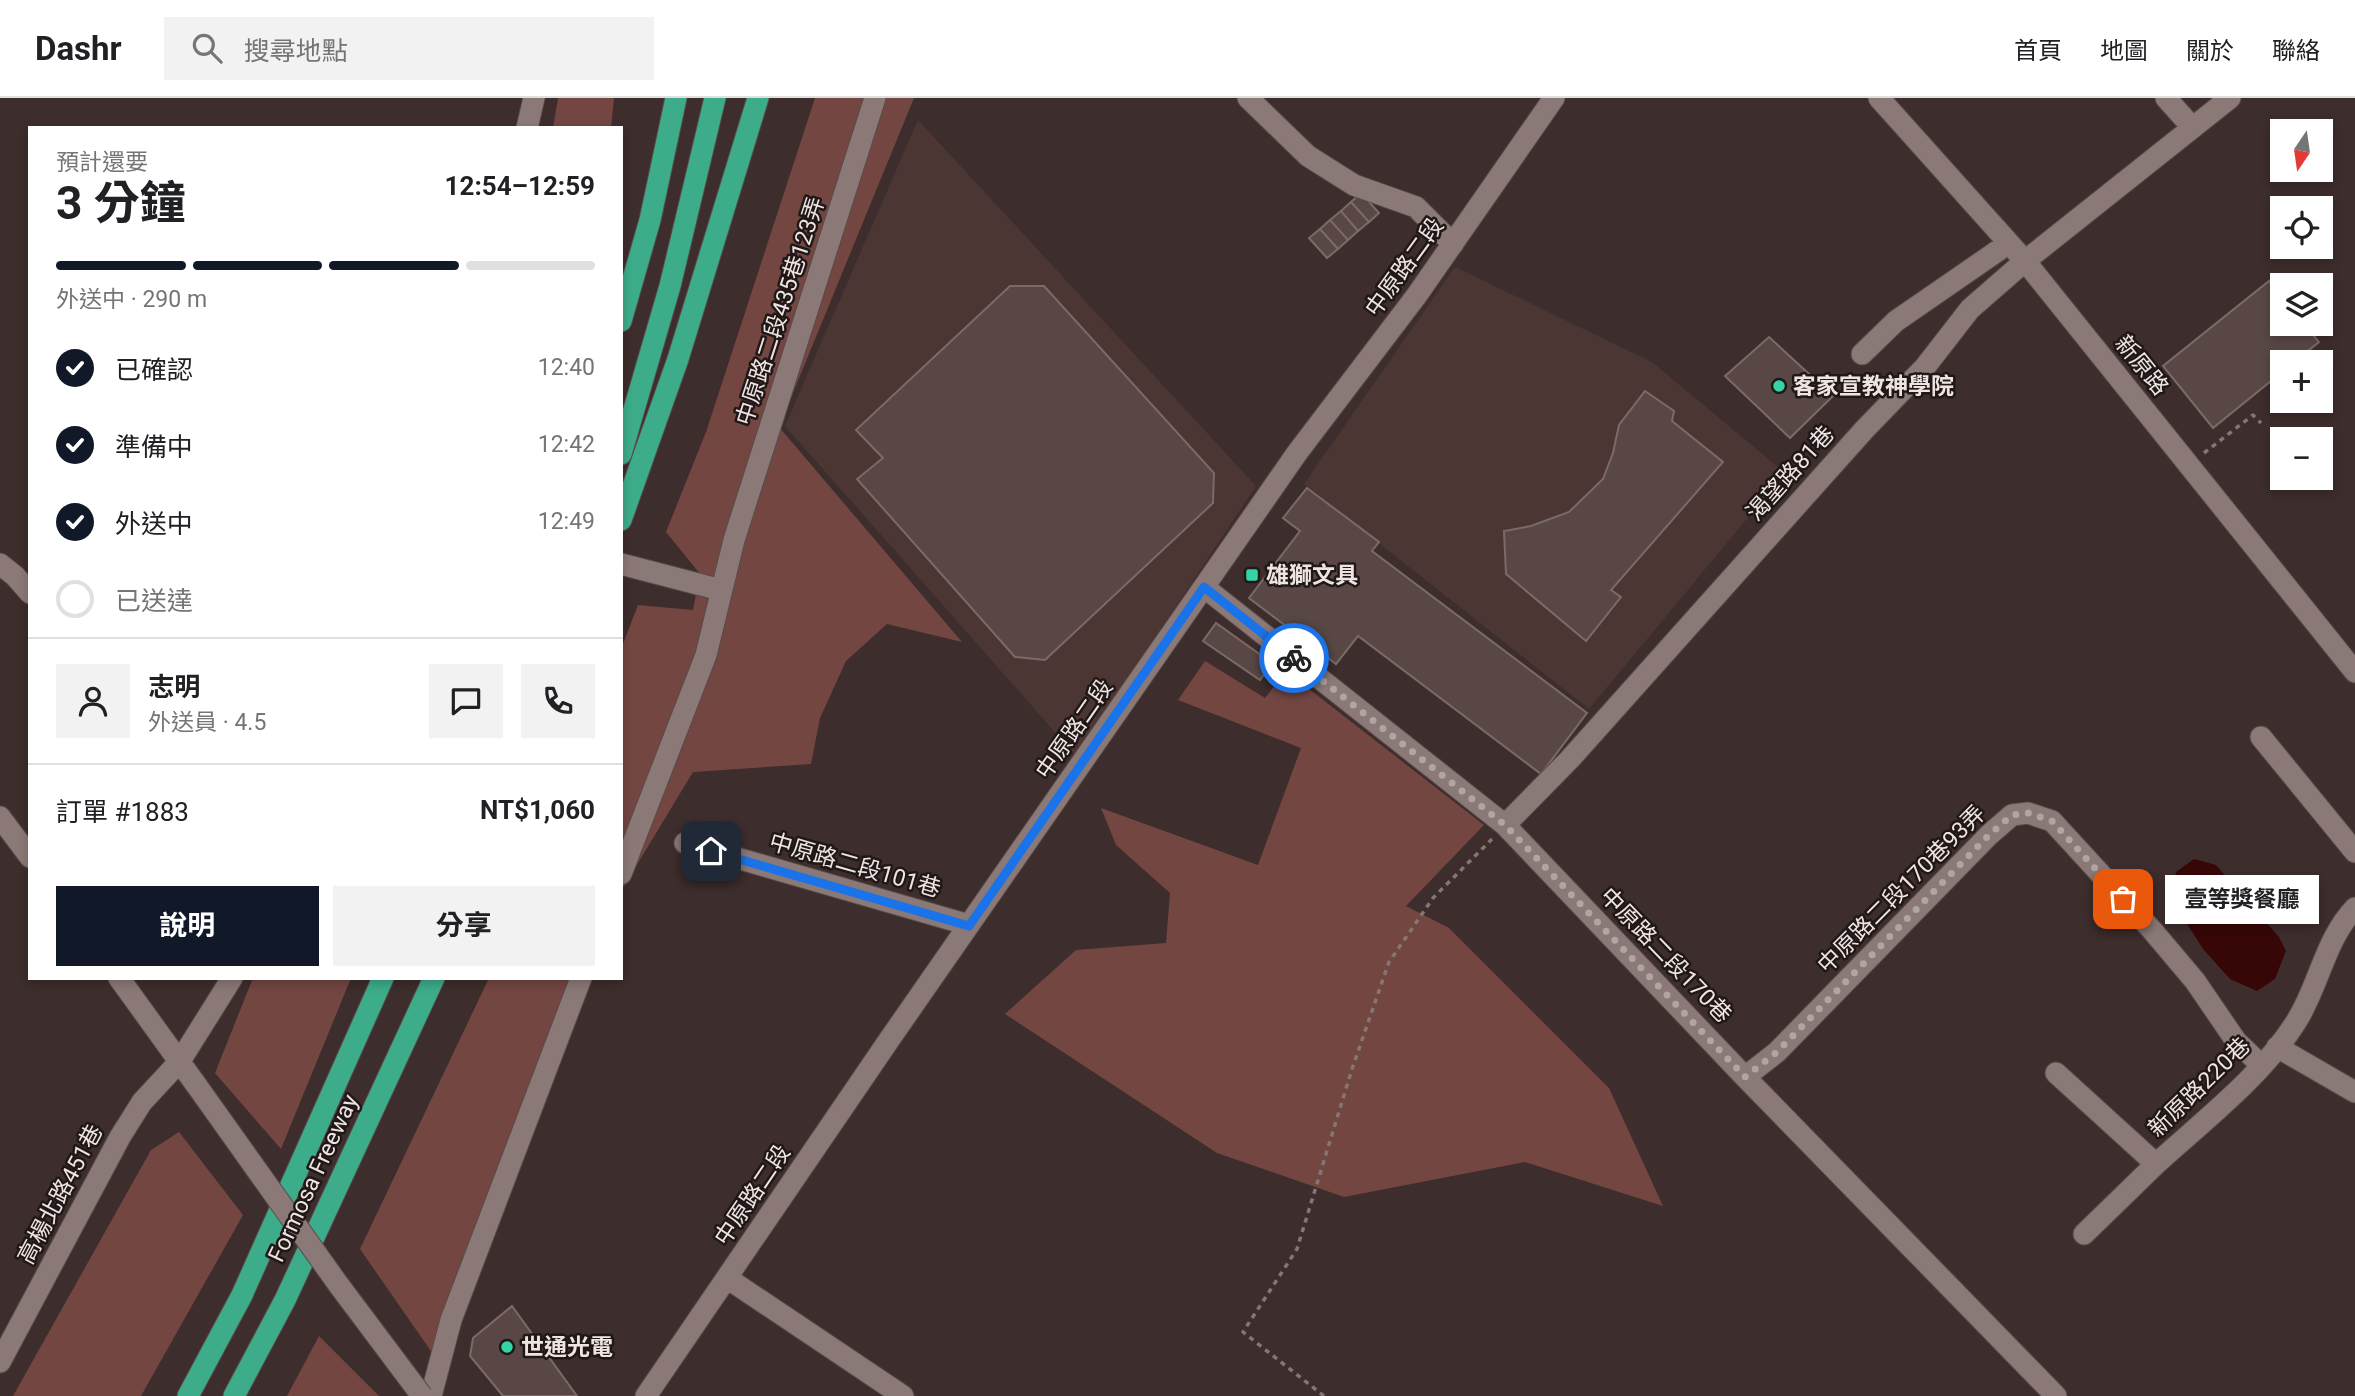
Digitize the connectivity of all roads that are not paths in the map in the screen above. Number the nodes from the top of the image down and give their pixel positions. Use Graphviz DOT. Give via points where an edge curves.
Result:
graph roads {
  1 [pos="534,98"];
  2 [pos="676,98"];
  3 [pos="715,98"];
  4 [pos="758,98"];
  5 [pos="876,98"];
  6 [pos="1248,98"];
  7 [pos="1554,98"];
  8 [pos="1880,98"];
  9 [pos="2166,98"];
  10 [pos="2230,98"];
  11 [pos="527,126"];
  12 [pos="2192,127"];
  13 [pos="2009,243"];
  14 [pos="1452,244"];
  15 [pos="2025,261"];
  16 [pos="623,314"];
  17 [pos="1862,354"];
  18 [pos="623,447"];
  19 [pos="623,514"];
  20 [pos="0,564"];
  21 [pos="623,565"];
  22 [pos="1204,587"];
  23 [pos="721,590"];
  24 [pos="28,591"];
  25 [pos="2355,672"];
  26 [pos="2261,737"];
  27 [pos="0,817"];
  28 [pos="1505,825"];
  29 [pos="685,844"];
  30 [pos="2355,852"];
  31 [pos="28,855"];
  32 [pos="623,869"];
  33 [pos="2355,908"];
  34 [pos="969,926"];
  35 [pos="120,980"];
  36 [pos="231,980"];
  37 [pos="382,980"];
  38 [pos="433,980"];
  39 [pos="580,980"];
  40 [pos="2277,1047"];
  41 [pos="180,1061"];
  42 [pos="2261,1065"];
  43 [pos="2056,1073"];
  44 [pos="1745,1077"];
  45 [pos="2355,1092"];
  46 [pos="2156,1164"];
  47 [pos="2084,1234"];
  48 [pos="727,1279"];
  49 [pos="0,1362"];
  50 [pos="188,1396"];
  51 [pos="234,1396"];
  52 [pos="422,1396"];
  53 [pos="431,1396"];
  54 [pos="646,1396"];
  55 [pos="903,1396"];
  56 [pos="2056,1396"];
  1 -- 11 [label="street"];
  2 -- 16 [label="highway" via="650,220"];
  3 -- 18 [label="highway" via="670,286"];
  4 -- 19 [label="highway" via="678,359"];
  5 -- 23 [label="street, 中原路二段435巷123弄"];
  6 -- 14 [label="street" via="1308,156 1354,184 1416,207"];
  7 -- 14 [label="street, 中原路二段"];
  8 -- 13 [label="street, 新原路"];
  9 -- 12 [label="street"];
  10 -- 12 [label="street, 渴望路81巷"];
  12 -- 15 [label="street, 渴望路81巷"];
  13 -- 15 [label="street, 新原路"];
  13 -- 17 [label="street" via="1896,321"];
  14 -- 22 [label="street, 中原路二段"];
  15 -- 25 [label="street, 新原路"];
  15 -- 28 [label="street, 渴望路81巷" via="1970,309 1925,367"];
  20 -- 24 [label="street"];
  21 -- 23 [label="street"];
  22 -- 28 [label="street, 中原路二段170巷"];
  22 -- 34 [label="street, 中原路二段"];
  23 -- 32 [label="street, 中原路二段435巷123弄" via="706,655"];
  26 -- 30 [label="street"];
  27 -- 31 [label="street"];
  28 -- 44 [label="street, 中原路二段170巷"];
  29 -- 34 [label="street, 中原路二段101巷"];
  33 -- 40 [label="street, 新原路220巷" via="2335,935 2313,992"];
  34 -- 48 [label="street, 中原路二段"];
  35 -- 41 [label="street"];
  36 -- 41 [label="street, 高楊北路451巷"];
  37 -- 50 [label="highway, Formosa Freeway" via="242,1295"];
  38 -- 51 [label="highway, Formosa Freeway" via="285,1300"];
  39 -- 53 [label="street" via="451,1320"];
  40 -- 42 [label="street, 新原路220巷"];
  40 -- 45 [label="street, 新原路220巷"];
  41 -- 49 [label="street, 高楊北路451巷" via="142,1102 120,1138"];
  41 -- 52 [label="street, bridge"];
  42 -- 44 [label="street, 中原路二段170巷93弄" via="2236,1041 2195,981 2152,930 2052,821 2028,813 2012,815 1989,835 1777,1052"];
  42 -- 46 [label="street, 新原路220巷"];
  43 -- 46 [label="street, 新原路220巷"];
  44 -- 56 [label="street, 中原路二段170巷"];
  46 -- 47 [label="street, 新原路220巷"];
  48 -- 54 [label="street, 中原路二段"];
  48 -- 55 [label="street"];
}
